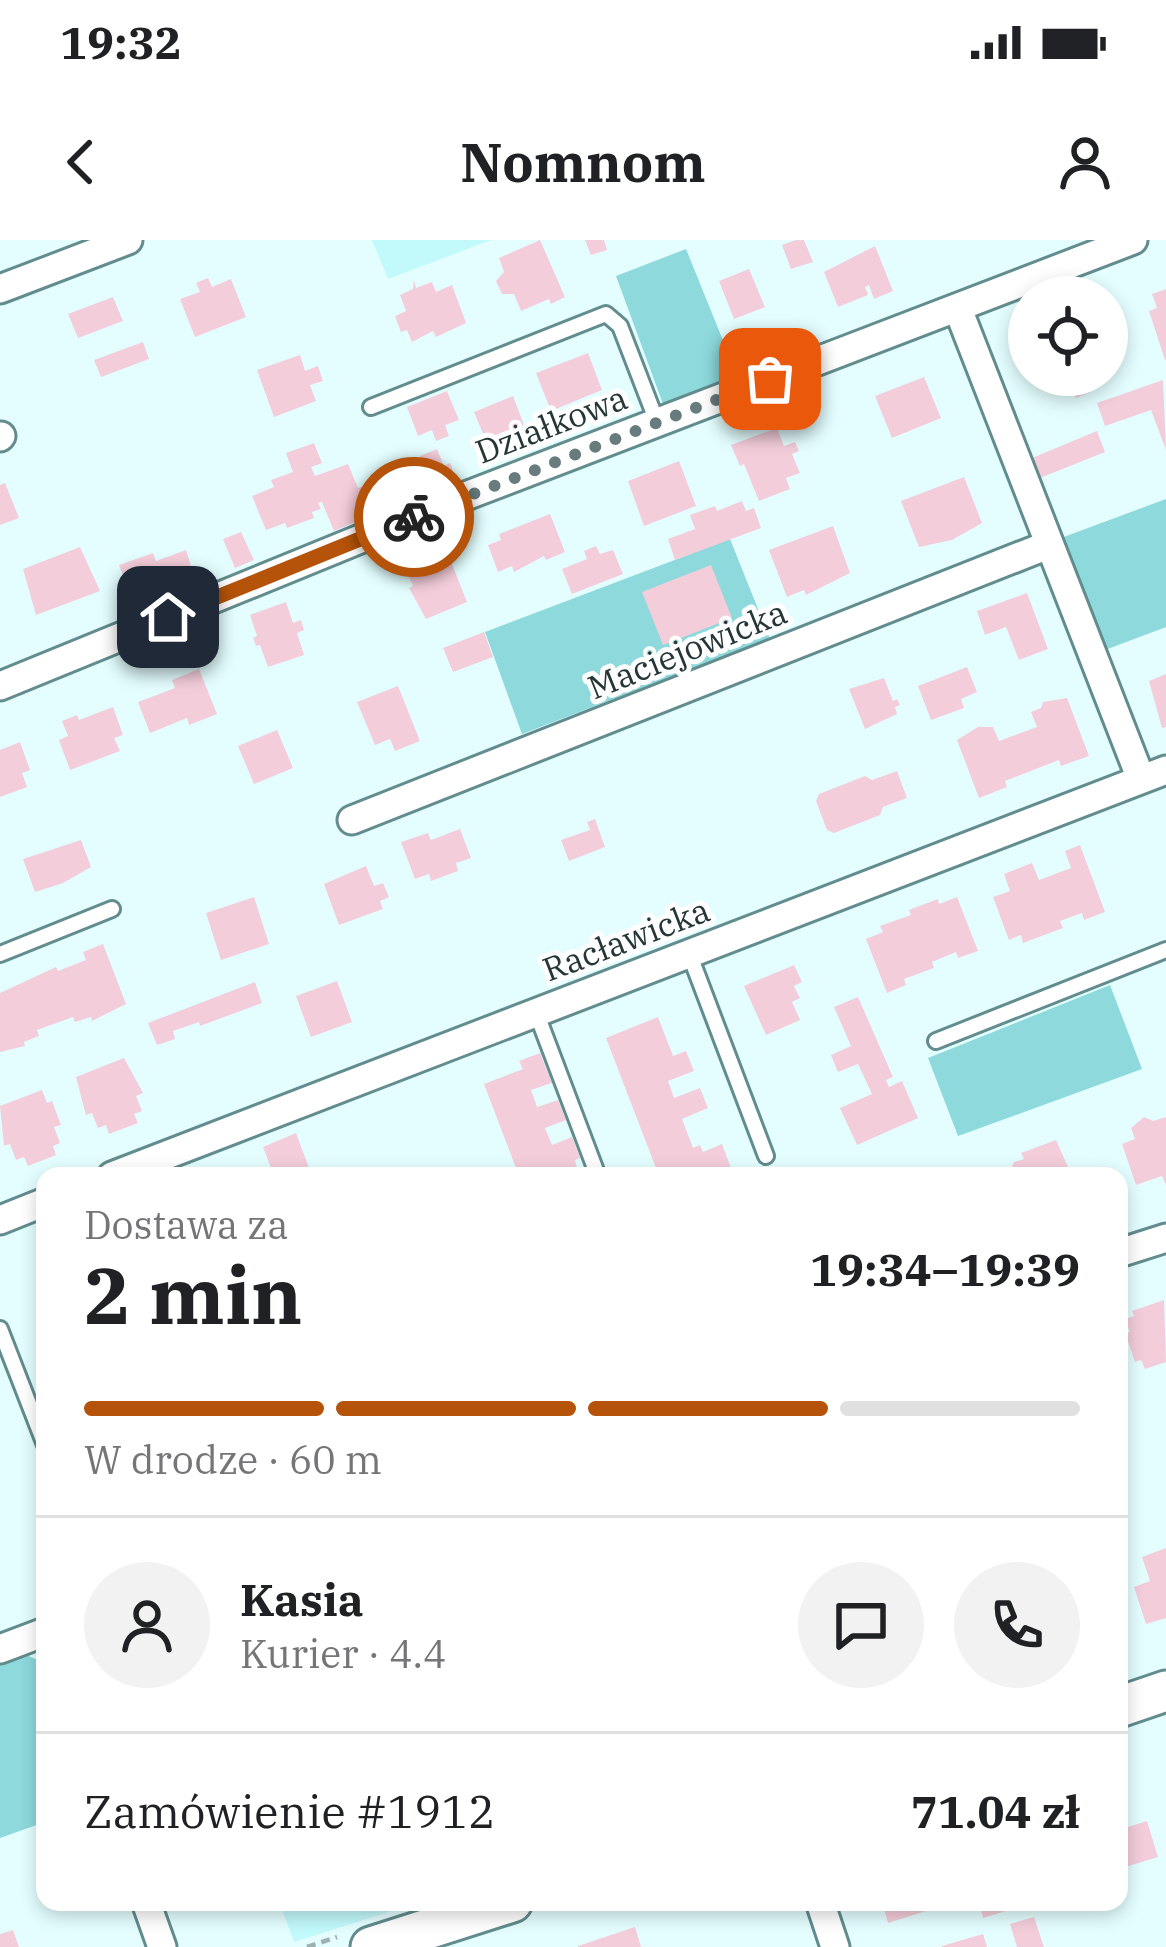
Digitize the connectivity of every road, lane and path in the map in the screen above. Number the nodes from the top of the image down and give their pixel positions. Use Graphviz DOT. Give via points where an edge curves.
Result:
graph roads {
  1 [pos="128,240"];
  2 [pos="1133,240"];
  3 [pos="0,290"];
  4 [pos="958,309"];
  5 [pos="371,407"];
  6 [pos="657,422"];
  7 [pos="1048,545"];
  8 [pos="0,686"];
  9 [pos="1154,774"];
  10 [pos="352,820"];
  11 [pos="112,909"];
  12 [pos="1166,950"];
  13 [pos="689,953"];
  14 [pos="0,954"];
  15 [pos="536,1012"];
  16 [pos="936,1041"];
  17 [pos="766,1156"];
  18 [pos="135,1167"];
  19 [pos="595,1167"];
  20 [pos="36,1206"];
  21 [pos="0,1220"];
  22 [pos="1166,1238"];
  23 [pos="1128,1250"];
  24 [pos="0,1329"];
  25 [pos="36,1422"];
  26 [pos="36,1635"];
  27 [pos="0,1649"];
  28 [pos="1166,1691"];
  29 [pos="1128,1704"];
  30 [pos="149,1911"];
  31 [pos="484,1911"];
  32 [pos="823,1911"];
  33 [pos="162,1947"];
  34 [pos="371,1947"];
  35 [pos="835,1947"];
  1 -- 3 [label="street"];
  2 -- 4 [label="street, Działkowa"];
  4 -- 6 [label="street, Działkowa"];
  4 -- 7 [label="street"];
  5 -- 6 [label="lane" via="606,314 620,326"];
  6 -- 8 [label="street, Działkowa"];
  7 -- 9 [label="street"];
  7 -- 10 [label="street, Maciejowicka"];
  9 -- 13 [label="street, Racławicka"];
  11 -- 14 [label="lane"];
  12 -- 16 [label="lane"];
  13 -- 15 [label="street, Racławicka"];
  13 -- 17 [label="lane"];
  15 -- 18 [label="street, Racławicka"];
  15 -- 19 [label="lane"];
  20 -- 21 [label="street"];
  22 -- 23 [label="street"];
  24 -- 25 [label="lane"];
  26 -- 27 [label="street"];
  28 -- 29 [label="street"];
  30 -- 33 [label="street"];
  31 -- 34 [label="street"];
  32 -- 35 [label="street"];
}
